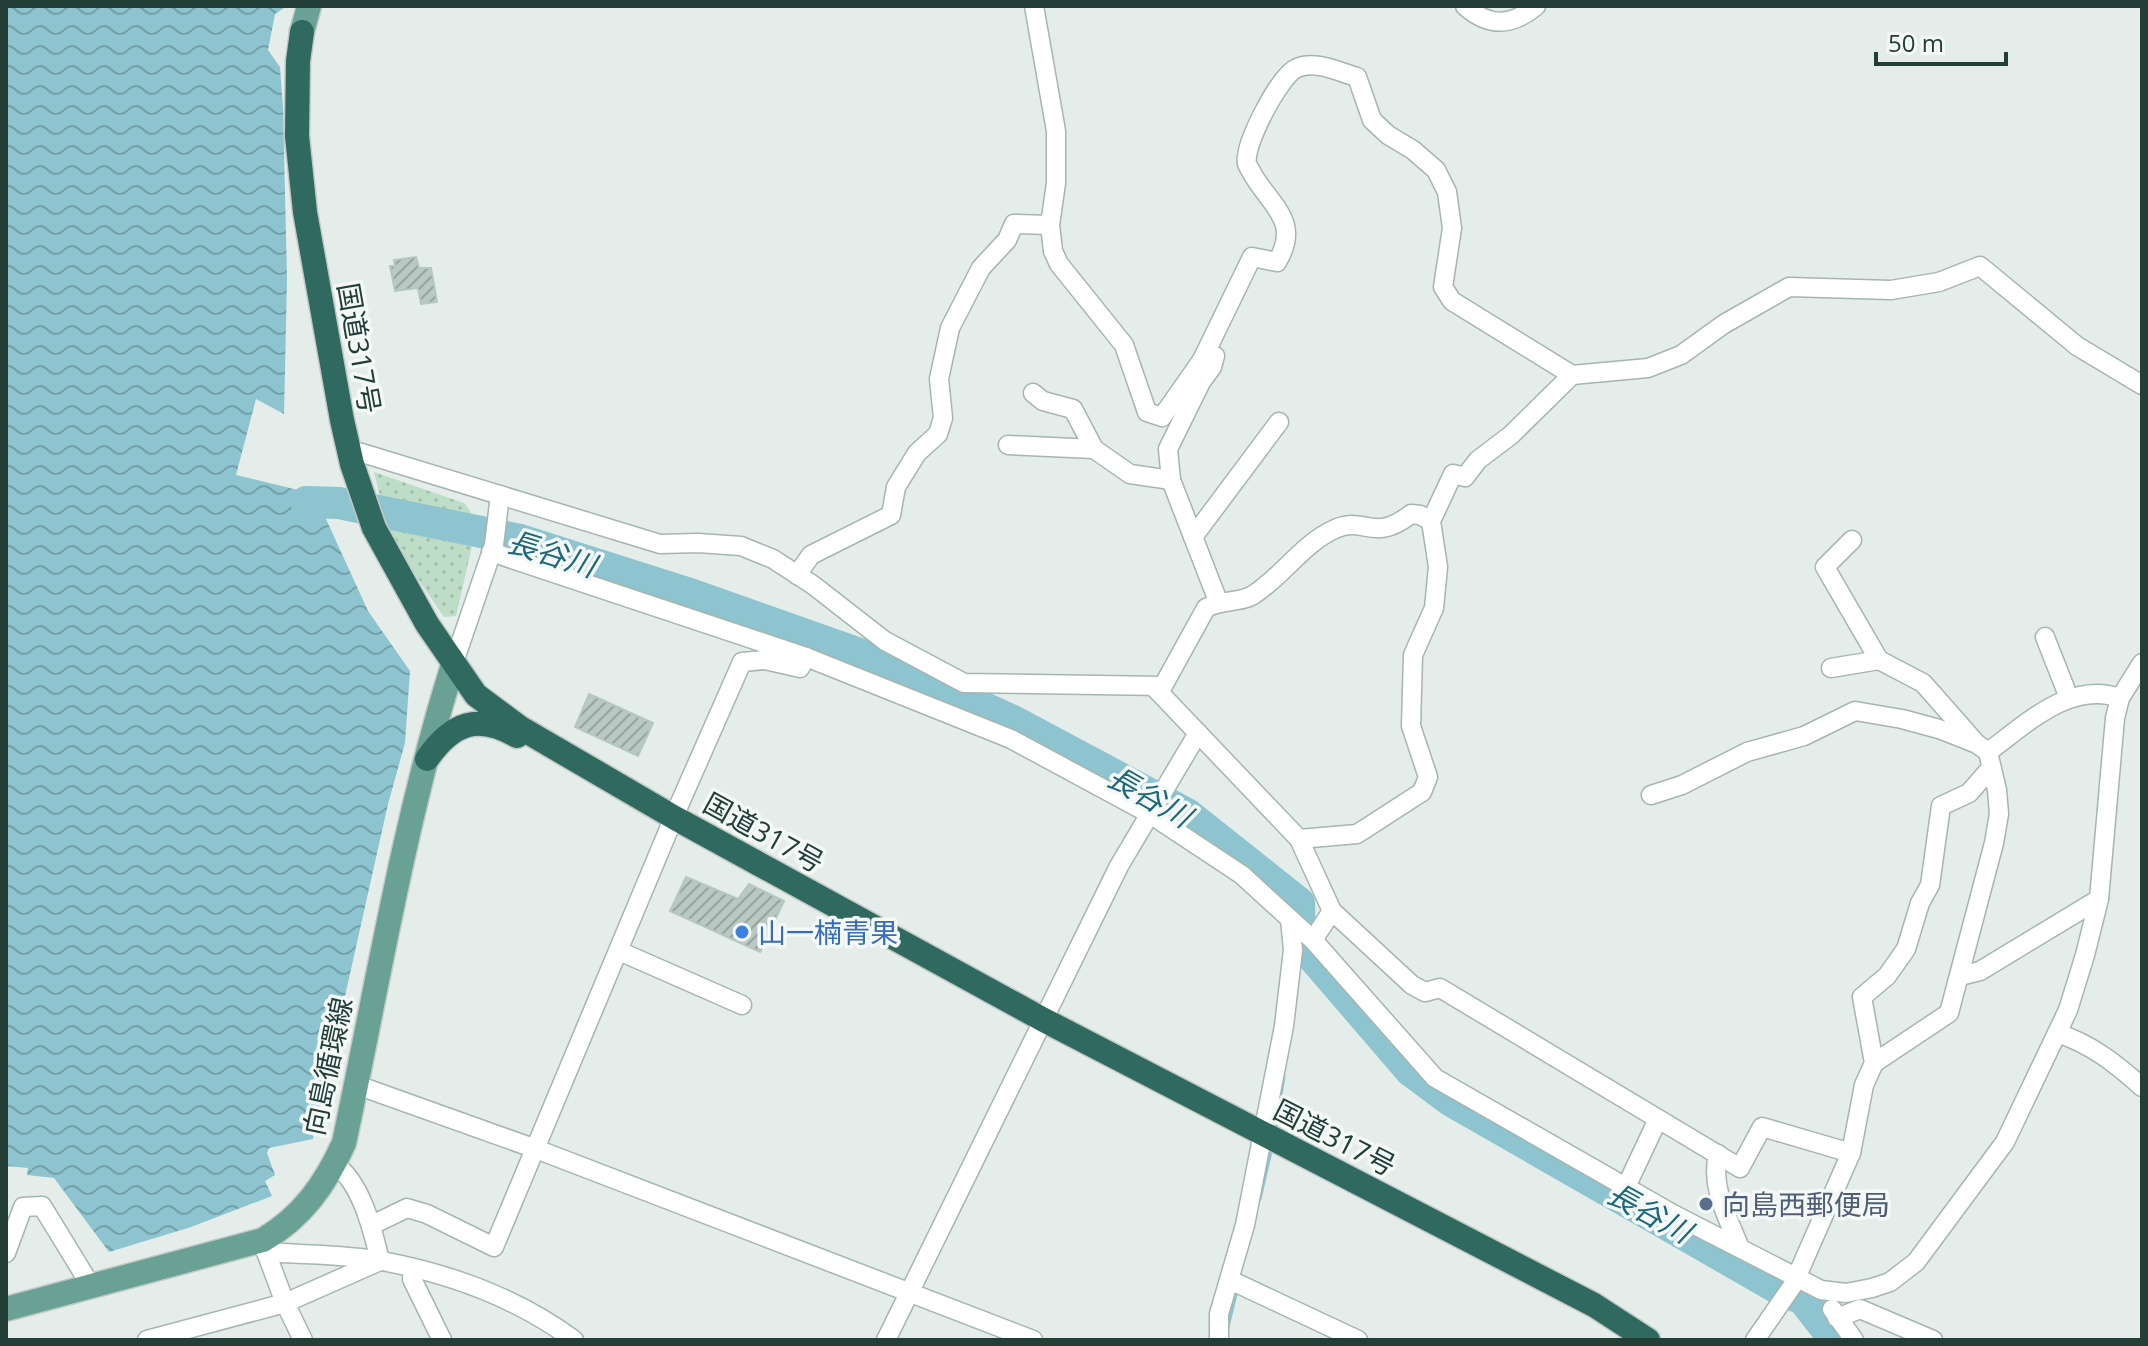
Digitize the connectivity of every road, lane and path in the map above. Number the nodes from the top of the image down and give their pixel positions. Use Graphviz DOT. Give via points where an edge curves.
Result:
graph roads {
  1 [pos="309,6"];
  2 [pos="1034,6"];
  3 [pos="1465,6"];
  4 [pos="1536,6"];
  5 [pos="302,32"];
  6 [pos="1050,225"];
  7 [pos="1202,360"];
  8 [pos="1572,375"];
  9 [pos="2142,385"];
  10 [pos="1033,393"];
  11 [pos="1279,422"];
  12 [pos="1008,445"];
  13 [pos="1094,449"];
  14 [pos="351,458"];
  15 [pos="1171,480"];
  16 [pos="499,499"];
  17 [pos="1431,521"];
  18 [pos="1193,537"];
  19 [pos="1852,540"];
  20 [pos="492,548"];
  21 [pos="797,575"];
  22 [pos="1218,601"];
  23 [pos="2045,637"];
  24 [pos="806,657"];
  25 [pos="1879,660"];
  26 [pos="2142,663"];
  27 [pos="453,665"];
  28 [pos="1831,668"];
  29 [pos="1154,687"];
  30 [pos="2069,698"];
  31 [pos="2120,698"];
  32 [pos="1198,733"];
  33 [pos="1985,755"];
  34 [pos="427,759"];
  35 [pos="1651,795"];
  36 [pos="1152,811"];
  37 [pos="675,818"];
  38 [pos="1299,839"];
  39 [pos="2099,899"];
  40 [pos="1332,911"];
  41 [pos="1290,919"];
  42 [pos="1313,940"];
  43 [pos="619,951"];
  44 [pos="1960,976"];
  45 [pos="742,1005"];
  46 [pos="1042,1019"];
  47 [pos="2057,1033"];
  48 [pos="1874,1063"];
  49 [pos="354,1084"];
  50 [pos="2142,1087"];
  51 [pos="1658,1119"];
  52 [pos="1263,1134"];
  53 [pos="536,1149"];
  54 [pos="1851,1153"];
  55 [pos="1718,1154"];
  56 [pos="334,1164"];
  57 [pos="1626,1187"];
  58 [pos="372,1225"];
  59 [pos="264,1246"];
  60 [pos="1740,1248"];
  61 [pos="6,1253"];
  62 [pos="380,1261"];
  63 [pos="413,1268"];
  64 [pos="1797,1277"];
  65 [pos="1230,1280"];
  66 [pos="91,1286"];
  67 [pos="1821,1290"];
  68 [pos="909,1293"];
  69 [pos="285,1303"];
  70 [pos="6,1309"];
  71 [pos="1837,1318"];
  72 [pos="167,1338"];
  73 [pos="147,1340"];
  74 [pos="303,1340"];
  75 [pos="442,1340"];
  76 [pos="574,1340"];
  77 [pos="886,1340"];
  78 [pos="1033,1340"];
  79 [pos="1219,1340"];
  80 [pos="1358,1340"];
  81 [pos="1648,1340"];
  82 [pos="1755,1340"];
  83 [pos="1854,1340"];
  84 [pos="1933,1340"];
  1 -- 5 [label="main road"];
  2 -- 6 [label="street" via="1056,131"];
  3 -- 4 [label="street" via="1484,19 1504,22 1520,19"];
  5 -- 14 [label="highway, 国道317号" via="297,136 304,197"];
  6 -- 7 [label="street" via="1059,264 1124,345 1147,412 1162,417"];
  6 -- 21 [label="street" via="1014,224 981,268 950,328 939,379 943,418 938,434 911,461 896,487 891,515 811,555"];
  7 -- 8 [label="street" via="1252,257 1277,262 1286,248 1288,230 1247,164 1248,146 1287,74 1316,65 1357,77 1372,120 1436,170 1447,192 1452,228 1443,287 1452,301"];
  7 -- 15 [label="street" via="1215,356 1168,449"];
  8 -- 9 [label="street" via="1648,368 1681,355 1789,287 1891,290 1939,282 1980,266 2077,346"];
  8 -- 17 [label="street" via="1465,477 1453,474"];
  10 -- 13 [label="street" via="1073,409"];
  11 -- 18 [label="street"];
  12 -- 13 [label="street"];
  13 -- 15 [label="street" via="1130,474"];
  14 -- 16 [label="street" via="362,453"];
  14 -- 27 [label="highway, 国道317号" via="374,528"];
  15 -- 18 [label="street"];
  16 -- 20 [label="street"];
  16 -- 21 [label="street" via="660,544 741,546"];
  17 -- 22 [label="street" via="1411,514 1381,530 1337,527 1251,598"];
  17 -- 38 [label="street" via="1438,567 1434,608 1413,655 1411,726 1428,777 1422,792 1357,834"];
  18 -- 22 [label="street"];
  19 -- 25 [label="street" via="1825,567"];
  20 -- 24 [label="street"];
  20 -- 27 [label="street"];
  21 -- 29 [label="street" via="885,641 964,683"];
  22 -- 29 [label="street" via="1206,608 1163,686"];
  23 -- 30 [label="street"];
  24 -- 36 [label="street" via="1011,739"];
  24 -- 37 [label="street" via="800,668 765,660 742,662"];
  25 -- 28 [label="street"];
  25 -- 33 [label="street" via="1923,683"];
  26 -- 31 [label="street"];
  27 -- 34 [label="main road, 向島循環線"];
  27 -- 37 [label="highway, 国道317号" via="476,695 519,727"];
  29 -- 32 [label="street"];
  30 -- 31 [label="street" via="2108,693"];
  30 -- 33 [label="street"];
  31 -- 39 [label="street"];
  32 -- 36 [label="street"];
  32 -- 38 [label="street"];
  33 -- 35 [label="street" via="1939,729 1855,711"];
  33 -- 44 [label="street" via="1999,814"];
  33 -- 48 [label="street" via="1969,793 1941,806 1930,885 1906,949 1887,976 1862,997"];
  34 -- 37 [label="highway" via="452,732 479,723 498,726 591,780"];
  34 -- 49 [label="main road, 向島循環線"];
  36 -- 41 [label="street" via="1242,875"];
  36 -- 46 [label="street"];
  37 -- 43 [label="street"];
  37 -- 46 [label="highway, 国道317号"];
  38 -- 40 [label="street"];
  39 -- 44 [label="street" via="1980,971"];
  39 -- 47 [label="street"];
  40 -- 42 [label="street"];
  40 -- 51 [label="street" via="1412,985 1425,992 1440,988"];
  41 -- 42 [label="street"];
  41 -- 52 [label="street" via="1290,990"];
  42 -- 57 [label="street" via="1435,1078"];
  43 -- 45 [label="street"];
  43 -- 53 [label="street"];
  44 -- 48 [label="street" via="1949,1013"];
  46 -- 52 [label="highway, 国道317号"];
  46 -- 68 [label="street"];
  47 -- 50 [label="street" via="2082,1041"];
  47 -- 67 [label="street" via="2005,1142 1916,1262 1872,1288"];
  48 -- 54 [label="street" via="1864,1085"];
  49 -- 53 [label="street"];
  49 -- 56 [label="main road, 向島循環線" via="344,1143"];
  51 -- 55 [label="street"];
  51 -- 57 [label="street"];
  52 -- 65 [label="street"];
  52 -- 81 [label="highway, 国道317号" via="1594,1305"];
  53 -- 58 [label="street" via="494,1247 407,1208"];
  53 -- 68 [label="street"];
  54 -- 55 [label="street" via="1762,1127 1740,1168"];
  54 -- 64 [label="street"];
  55 -- 60 [label="street" via="1716,1184"];
  56 -- 58 [label="street" via="344,1171"];
  56 -- 59 [label="main road, 向島循環線" via="308,1206"];
  57 -- 60 [label="street"];
  58 -- 62 [label="street"];
  59 -- 62 [label="street"];
  59 -- 66 [label="main road, 向島循環線"];
  59 -- 69 [label="street"];
  60 -- 64 [label="street"];
  61 -- 66 [label="street" via="23,1207 42,1206"];
  62 -- 63 [label="street"];
  62 -- 69 [label="street"];
  63 -- 75 [label="street" via="412,1279"];
  63 -- 76 [label="street" via="479,1286"];
  64 -- 67 [label="street"];
  64 -- 82 [label="street"];
  65 -- 79 [label="street" via="1219,1314"];
  65 -- 80 [label="street"];
  66 -- 70 [label="main road, 向島循環線"];
  67 -- 71 [label="street"];
  68 -- 77 [label="street"];
  68 -- 78 [label="street"];
  69 -- 72 [label="street"];
  69 -- 74 [label="street"];
  71 -- 83 [label="street"];
  71 -- 84 [label="street" via="1860,1309"];
  72 -- 73 [label="street"];
}
